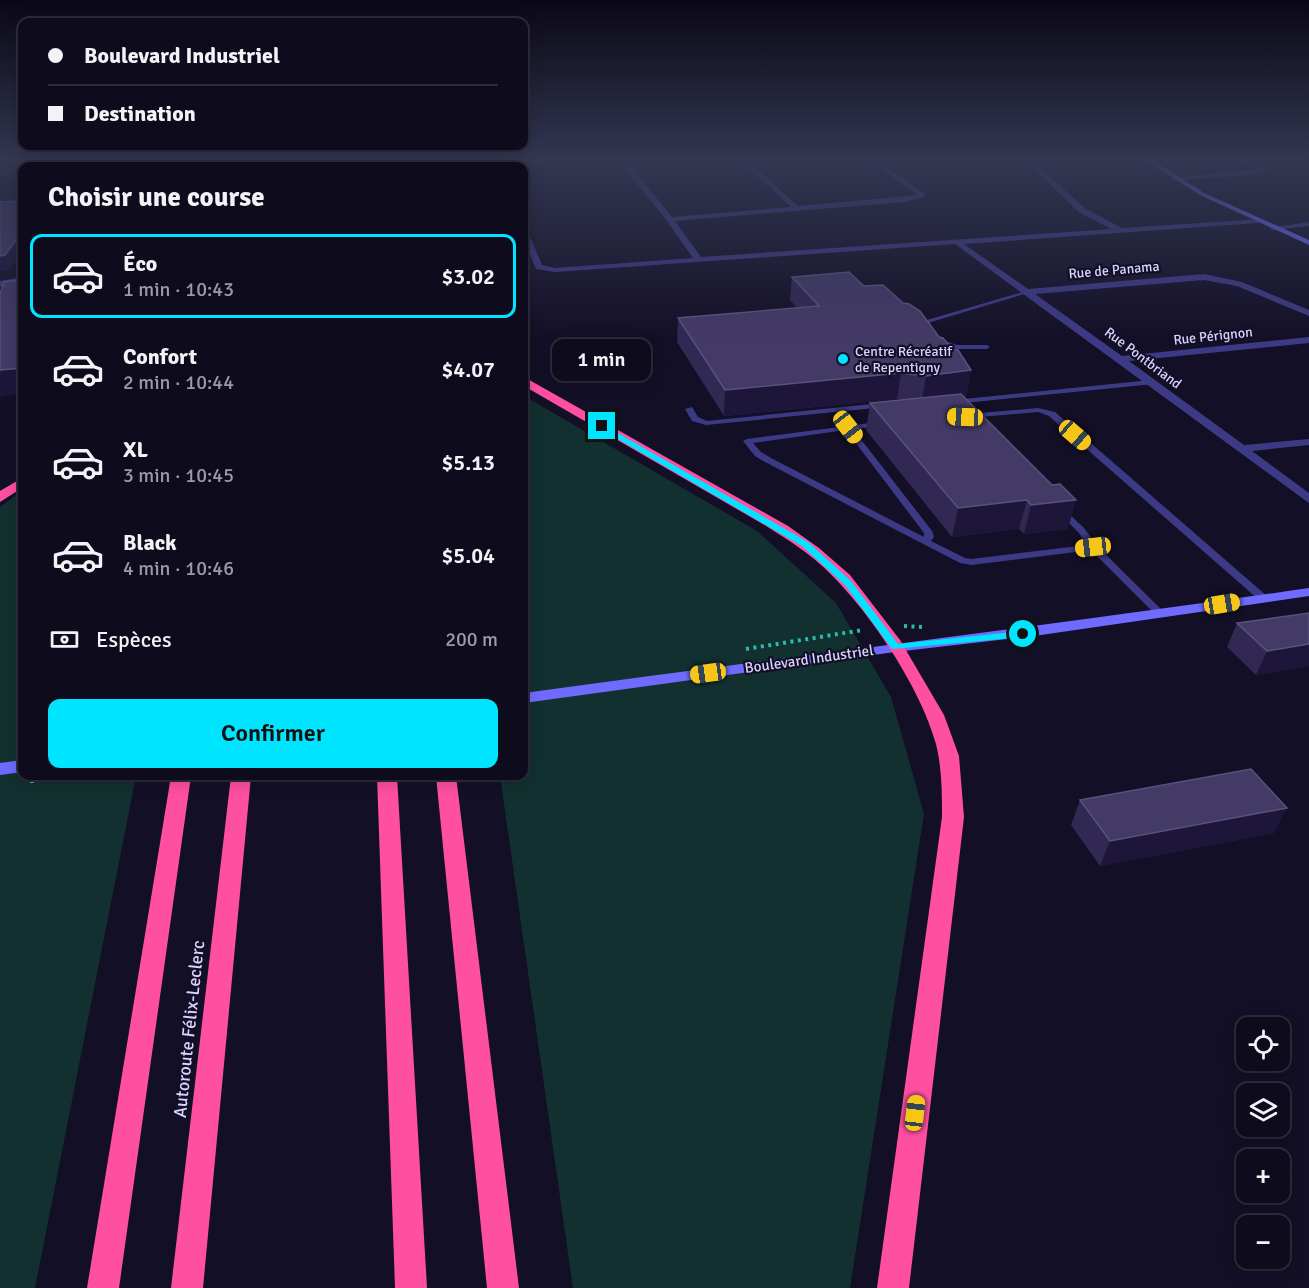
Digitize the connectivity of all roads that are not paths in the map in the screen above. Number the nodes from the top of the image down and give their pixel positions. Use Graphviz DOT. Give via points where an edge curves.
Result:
graph roads {
  1 [pos="681,218"];
  2 [pos="1097,218"];
  3 [pos="1252,218"];
  4 [pos="670,219"];
  5 [pos="1258,221"];
  6 [pos="1309,224"];
  7 [pos="1273,228"];
  8 [pos="1121,231"];
  9 [pos="528,241"];
  10 [pos="958,243"];
  11 [pos="1309,243"];
  12 [pos="699,260"];
  13 [pos="18,281"];
  14 [pos="0,284"];
  15 [pos="1028,292"];
  16 [pos="1309,313"];
  17 [pos="1309,340"];
  18 [pos="987,347"];
  19 [pos="1120,359"];
  20 [pos="1151,382"];
  21 [pos="528,383"];
  22 [pos="897,404"];
  23 [pos="944,404"];
  24 [pos="689,409"];
  25 [pos="964,419"];
  26 [pos="891,422"];
  27 [pos="848,427"];
  28 [pos="1309,442"];
  29 [pos="1242,449"];
  30 [pos="18,485"];
  31 [pos="0,498"];
  32 [pos="1309,499"];
  33 [pos="1055,504"];
  34 [pos="925,542"];
  35 [pos="1093,547"];
  36 [pos="1309,592"];
  37 [pos="1263,598"];
  38 [pos="1161,614"];
  39 [pos="895,647"];
  40 [pos="528,697"];
  41 [pos="0,769"];
  42 [pos="18,773"];
  43 [pos="180,780"];
  44 [pos="241,780"];
  45 [pos="387,780"];
  46 [pos="446,780"];
  47 [pos="103,1288"];
  48 [pos="188,1288"];
  49 [pos="411,1288"];
  50 [pos="503,1288"];
  51 [pos="893,1288"];
  1 -- 4 [label="street"];
  2 -- 8 [label="street"];
  3 -- 5 [label="street"];
  4 -- 12 [label="street"];
  5 -- 7 [label="street"];
  5 -- 8 [label="street"];
  6 -- 7 [label="street"];
  7 -- 11 [label="street"];
  8 -- 10 [label="street"];
  9 -- 12 [label="street" via="539,267 555,270"];
  10 -- 12 [label="street"];
  10 -- 15 [label="street, Rue Pontbriand"];
  13 -- 14 [label="street"];
  15 -- 16 [label="street, Rue de Panama" via="1204,277 1239,284"];
  15 -- 18 [label="lane" via="929,321 922,327 930,337 946,344"];
  15 -- 19 [label="street, Rue Pontbriand"];
  17 -- 19 [label="street, Rue Pérignon"];
  19 -- 20 [label="street, Rue Pontbriand"];
  20 -- 23 [label="lane"];
  20 -- 29 [label="street, Rue Pontbriand"];
  21 -- 39 [label="highway" via="805,544 848,583"];
  22 -- 24 [label="lane" via="706,423 695,419"];
  25 -- 37 [label="lane" via="1038,410 1052,414"];
  26 -- 27 [label="lane"];
  27 -- 34 [label="lane" via="929,533"];
  27 -- 34 [label="lane" via="747,441 768,460"];
  28 -- 29 [label="street"];
  29 -- 32 [label="street, Rue Pontbriand"];
  30 -- 31 [label="highway"];
  33 -- 35 [label="lane"];
  34 -- 35 [label="lane" via="971,562"];
  35 -- 38 [label="lane"];
  36 -- 37 [label="street, Boulevard Industriel"];
  37 -- 38 [label="street, Boulevard Industriel"];
  38 -- 39 [label="street, Boulevard Industriel"];
  39 -- 40 [label="street, Boulevard Industriel"];
  39 -- 51 [label="highway" via="944,737 952,776 953,817"];
  41 -- 42 [label="street"];
  43 -- 47 [label="highway"];
  44 -- 48 [label="highway, Autoroute Félix-Leclerc"];
  45 -- 49 [label="highway"];
  46 -- 50 [label="highway"];
}
